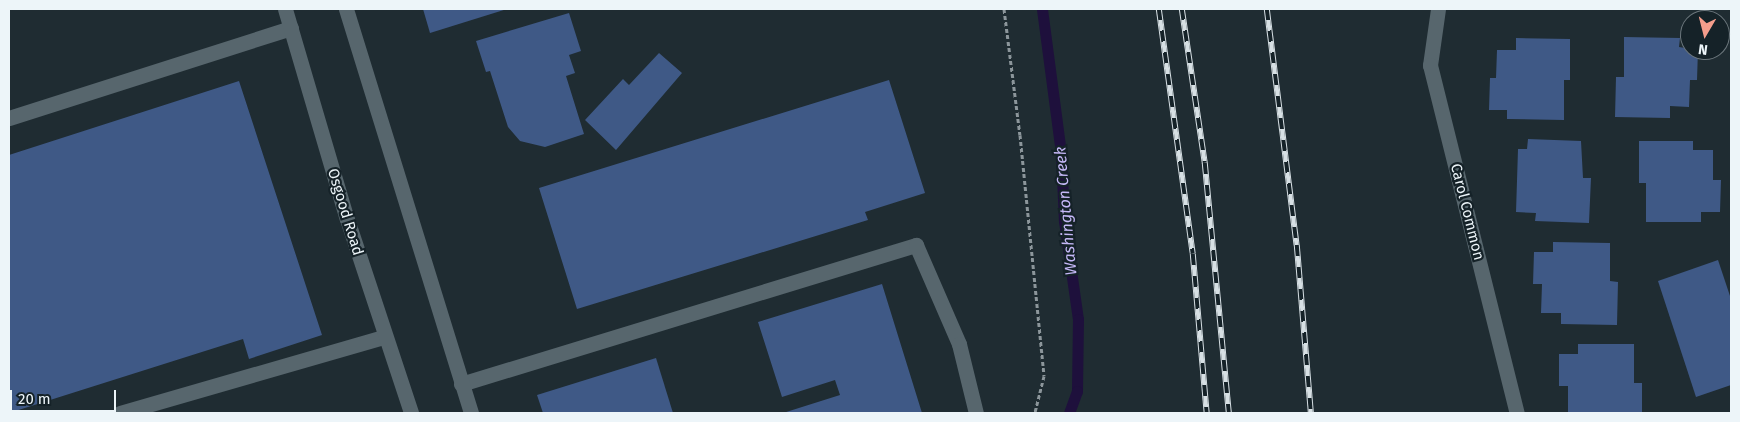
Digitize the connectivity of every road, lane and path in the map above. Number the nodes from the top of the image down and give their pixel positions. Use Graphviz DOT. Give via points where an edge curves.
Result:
graph roads {
  1 [pos="285,9"];
  2 [pos="346,9"];
  3 [pos="1004,9"];
  4 [pos="1438,9"];
  5 [pos="291,28"];
  6 [pos="9,118"];
  7 [pos="384,338"];
  8 [pos="461,384"];
  9 [pos="120,413"];
  10 [pos="411,413"];
  11 [pos="470,413"];
  12 [pos="976,413"];
  13 [pos="1035,413"];
  14 [pos="1517,413"];
  1 -- 5 [label="main road, Osgood Road"];
  2 -- 8 [label="main road"];
  3 -- 13 [label="path" via="1044,376"];
  4 -- 14 [label="main road, Carol Common" via="1430,66"];
  5 -- 6 [label="main road"];
  5 -- 7 [label="main road, Osgood Road"];
  7 -- 9 [label="main road"];
  7 -- 10 [label="main road, Osgood Road"];
  8 -- 11 [label="main road"];
  8 -- 12 [label="main road" via="916,245 959,344"];
}
